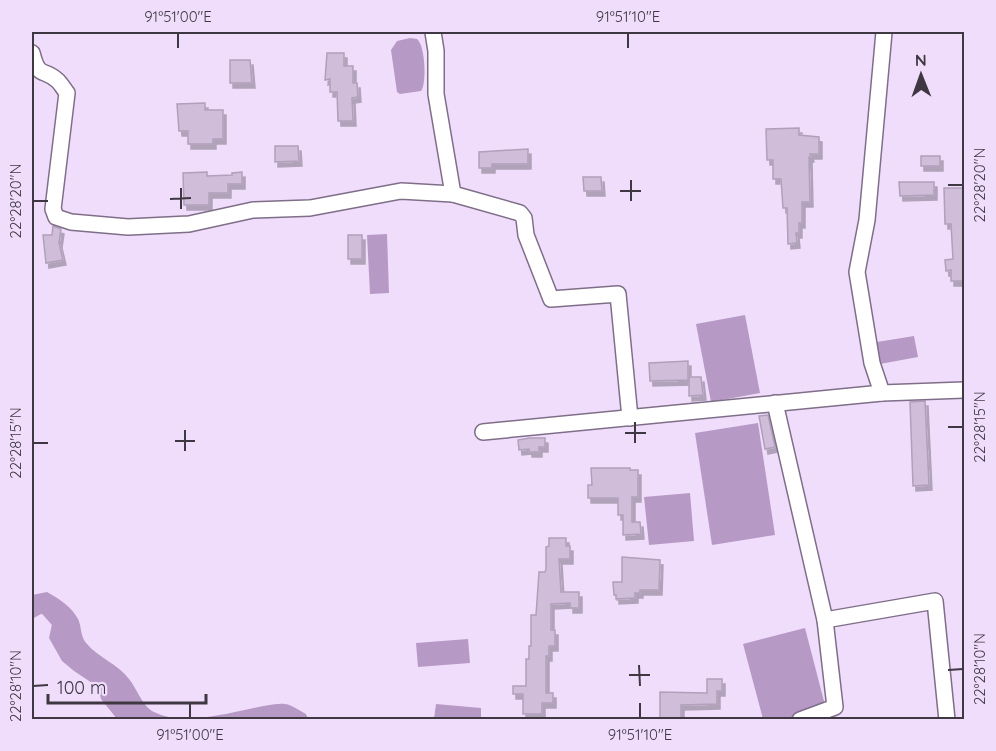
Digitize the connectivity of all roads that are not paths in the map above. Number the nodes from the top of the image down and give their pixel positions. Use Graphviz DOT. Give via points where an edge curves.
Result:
graph roads {
  1 [pos="434,32"];
  2 [pos="884,32"];
  3 [pos="32,53"];
  4 [pos="453,194"];
  5 [pos="964,390"];
  6 [pos="882,393"];
  7 [pos="775,403"];
  8 [pos="630,418"];
  9 [pos="483,432"];
  10 [pos="825,620"];
  11 [pos="800,720"];
  12 [pos="946,720"];
  1 -- 4 [label="street" via="436,94"];
  2 -- 6 [label="street" via="867,220 857,272 872,363"];
  3 -- 4 [label="street" via="42,74 56,79 67,93 52,209 56,217 128,227 189,224 253,210 310,208 401,191"];
  4 -- 8 [label="street" via="509,208 525,218 526,235 551,299 618,294"];
  5 -- 6 [label="street"];
  6 -- 7 [label="street"];
  7 -- 8 [label="street"];
  7 -- 10 [label="street"];
  8 -- 9 [label="street"];
  10 -- 11 [label="street" via="835,707"];
  10 -- 12 [label="street" via="935,601"];
}
